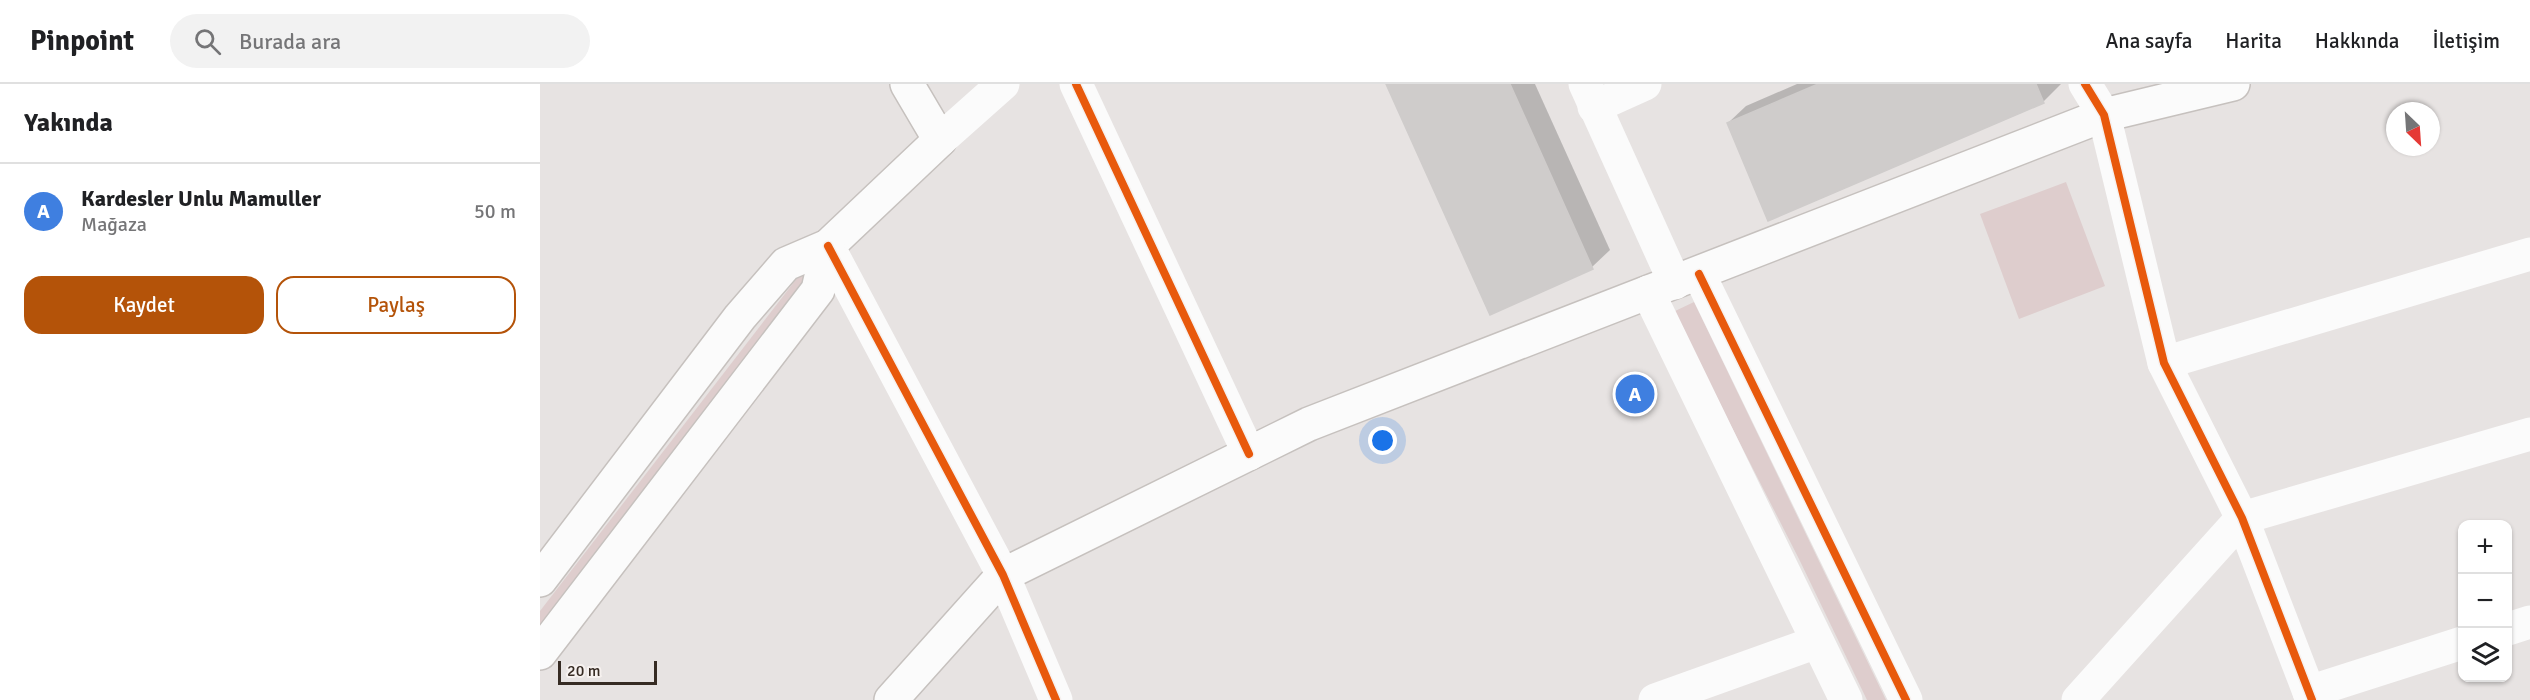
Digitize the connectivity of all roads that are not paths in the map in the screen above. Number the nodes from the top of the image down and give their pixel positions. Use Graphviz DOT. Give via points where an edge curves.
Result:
graph roads {
  1 [pos="907,84"];
  2 [pos="1003,84"];
  3 [pos="1076,84"];
  4 [pos="1645,84"];
  5 [pos="2085,84"];
  6 [pos="2233,84"];
  7 [pos="1590,96"];
  8 [pos="2104,115"];
  9 [pos="940,140"];
  10 [pos="828,246"];
  11 [pos="2530,254"];
  12 [pos="1674,283"];
  13 [pos="2164,363"];
  14 [pos="2530,434"];
  15 [pos="1249,454"];
  16 [pos="2242,518"];
  17 [pos="1003,575"];
  18 [pos="540,580"];
  19 [pos="2530,622"];
  20 [pos="2511,628"];
  21 [pos="1817,642"];
  22 [pos="2458,645"];
  23 [pos="540,653"];
  24 [pos="1838,693"];
  25 [pos="2310,696"];
  26 [pos="891,700"];
  27 [pos="1056,700"];
  28 [pos="1655,700"];
  29 [pos="1906,700"];
  30 [pos="2078,700"];
  1 -- 9 [label="street"];
  2 -- 9 [label="street"];
  3 -- 15 [label="street"];
  4 -- 7 [label="street"];
  5 -- 8 [label="street"];
  6 -- 8 [label="street"];
  7 -- 12 [label="street"];
  8 -- 12 [label="street"];
  8 -- 13 [label="street"];
  9 -- 10 [label="street"];
  10 -- 17 [label="street"];
  10 -- 18 [label="street" via="786,264 740,317"];
  10 -- 23 [label="street" via="818,290"];
  11 -- 13 [label="street"];
  12 -- 15 [label="street" via="1309,424"];
  12 -- 21 [label="street"];
  12 -- 29 [label="street"];
  13 -- 16 [label="street"];
  14 -- 16 [label="street"];
  15 -- 17 [label="street"];
  16 -- 25 [label="street"];
  16 -- 30 [label="street"];
  17 -- 26 [label="street"];
  17 -- 27 [label="street"];
  19 -- 20 [label="street"];
  21 -- 24 [label="street"];
  21 -- 28 [label="street"];
  22 -- 25 [label="street"];
}
